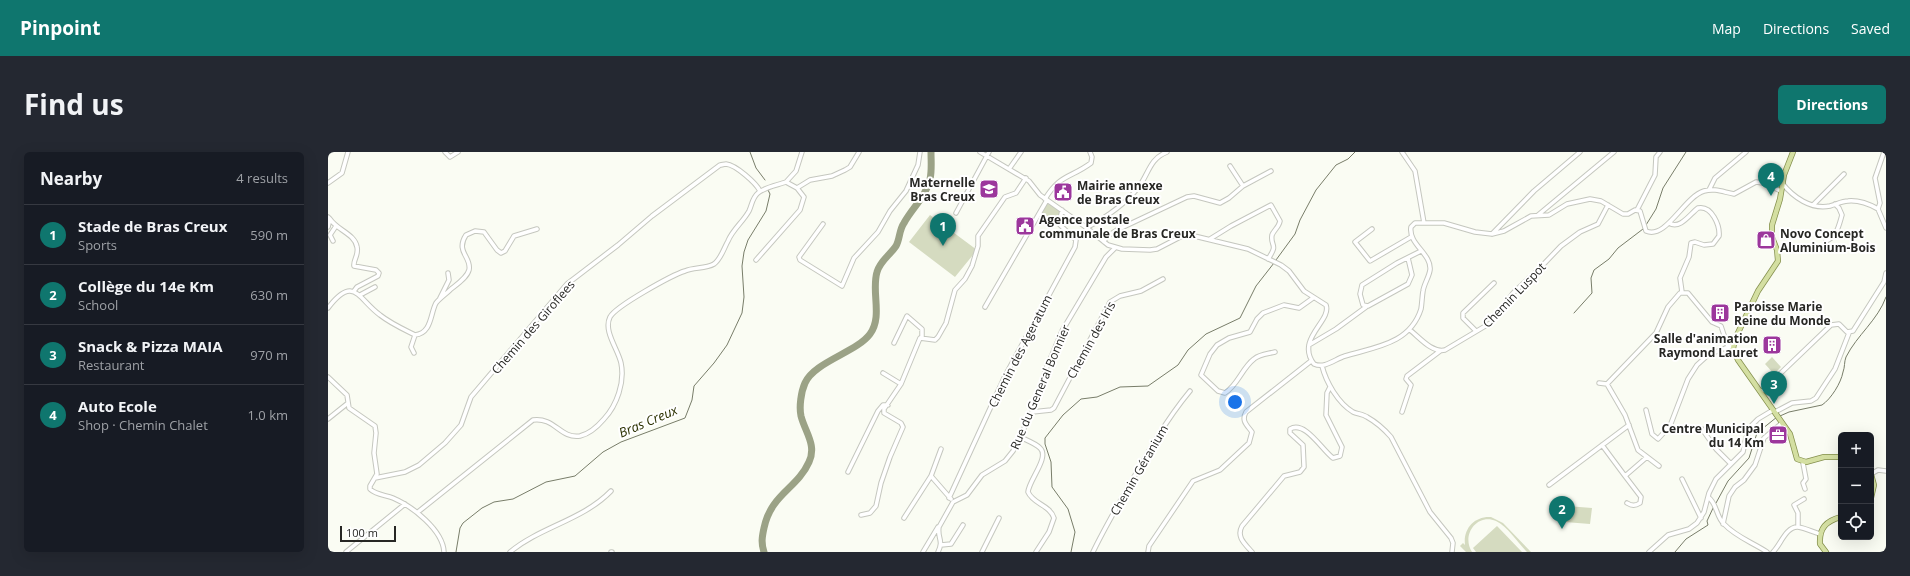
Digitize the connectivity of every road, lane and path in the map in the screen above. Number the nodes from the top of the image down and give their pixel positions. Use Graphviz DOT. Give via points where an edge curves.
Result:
graph roads {
  1 [pos="348,152"];
  2 [pos="445,152"];
  3 [pos="458,152"];
  4 [pos="802,152"];
  5 [pos="859,152"];
  6 [pos="920,152"];
  7 [pos="980,152"];
  8 [pos="989,152"];
  9 [pos="1021,152"];
  10 [pos="1090,152"];
  11 [pos="1167,152"];
  12 [pos="1402,152"];
  13 [pos="1580,152"];
  14 [pos="1614,152"];
  15 [pos="1660,152"];
  16 [pos="1746,152"];
  17 [pos="1793,152"];
  18 [pos="1884,152"];
  19 [pos="987,156"];
  20 [pos="1230,166"];
  21 [pos="1009,169"];
  22 [pos="1271,171"];
  23 [pos="1844,174"];
  24 [pos="1026,178"];
  25 [pos="328,182"];
  26 [pos="786,182"];
  27 [pos="1782,183"];
  28 [pos="1242,186"];
  29 [pos="797,188"];
  30 [pos="1709,190"];
  31 [pos="760,191"];
  32 [pos="1781,191"];
  33 [pos="1046,199"];
  34 [pos="1835,204"];
  35 [pos="1608,205"];
  36 [pos="1813,205"];
  37 [pos="1878,209"];
  38 [pos="1062,210"];
  39 [pos="1636,210"];
  40 [pos="956,213"];
  41 [pos="1538,215"];
  42 [pos="329,218"];
  43 [pos="1669,222"];
  44 [pos="1424,223"];
  45 [pos="823,224"];
  46 [pos="336,226"];
  47 [pos="328,227"];
  48 [pos="1086,228"];
  49 [pos="1886,228"];
  50 [pos="537,229"];
  51 [pos="1372,229"];
  52 [pos="1492,234"];
  53 [pos="1411,236"];
  54 [pos="1210,239"];
  55 [pos="333,241"];
  56 [pos="1826,241"];
  57 [pos="1104,242"];
  58 [pos="1115,248"];
  59 [pos="1421,251"];
  60 [pos="1408,258"];
  61 [pos="1269,259"];
  62 [pos="756,260"];
  63 [pos="448,273"];
  64 [pos="1886,273"];
  65 [pos="1163,279"];
  66 [pos="1494,283"];
  67 [pos="375,287"];
  68 [pos="354,291"];
  69 [pos="1682,292"];
  70 [pos="360,295"];
  71 [pos="1313,298"];
  72 [pos="438,301"];
  73 [pos="985,307"];
  74 [pos="1366,307"];
  75 [pos="328,308"];
  76 [pos="1410,330"];
  77 [pos="1476,331"];
  78 [pos="1849,333"];
  79 [pos="415,335"];
  80 [pos="922,338"];
  81 [pos="894,344"];
  82 [pos="1309,346"];
  83 [pos="1730,346"];
  84 [pos="1440,351"];
  85 [pos="1275,352"];
  86 [pos="414,353"];
  87 [pos="1311,361"];
  88 [pos="1322,366"];
  89 [pos="883,373"];
  90 [pos="328,377"];
  91 [pos="1599,383"];
  92 [pos="901,384"];
  93 [pos="1608,384"];
  94 [pos="1330,387"];
  95 [pos="1190,391"];
  96 [pos="1761,392"];
  97 [pos="348,403"];
  98 [pos="888,405"];
  99 [pos="1646,410"];
  100 [pos="1032,412"];
  101 [pos="1402,412"];
  102 [pos="1775,412"];
  103 [pos="328,419"];
  104 [pos="1782,422"];
  105 [pos="1628,425"];
  106 [pos="1702,429"];
  107 [pos="1020,437"];
  108 [pos="1602,445"];
  109 [pos="941,449"];
  110 [pos="1647,457"];
  111 [pos="1838,457"];
  112 [pos="1803,462"];
  113 [pos="1731,464"];
  114 [pos="1659,466"];
  115 [pos="1886,471"];
  116 [pos="848,472"];
  117 [pos="1874,472"];
  118 [pos="931,476"];
  119 [pos="1625,476"];
  120 [pos="375,478"];
  121 [pos="1682,479"];
  122 [pos="1549,485"];
  123 [pos="1806,489"];
  124 [pos="611,491"];
  125 [pos="1708,497"];
  126 [pos="950,498"];
  127 [pos="1804,499"];
  128 [pos="953,502"];
  129 [pos="1627,503"];
  130 [pos="405,504"];
  131 [pos="418,512"];
  132 [pos="861,515"];
  133 [pos="904,518"];
  134 [pos="999,518"];
  135 [pos="1701,518"];
  136 [pos="1838,518"];
  137 [pos="1723,524"];
  138 [pos="963,525"];
  139 [pos="939,527"];
  140 [pos="1798,527"];
  141 [pos="1820,534"];
  142 [pos="941,545"];
  143 [pos="346,552"];
  144 [pos="444,552"];
  145 [pos="510,552"];
  146 [pos="923,552"];
  147 [pos="938,552"];
  148 [pos="982,552"];
  149 [pos="1036,552"];
  150 [pos="1094,552"];
  151 [pos="1148,552"];
  152 [pos="1252,552"];
  153 [pos="1452,552"];
  154 [pos="1649,552"];
  155 [pos="1767,552"];
  156 [pos="1773,552"];
  157 [pos="1826,552"];
  1 -- 25 [label="street" via="342,173"];
  2 -- 3 [label="street" via="450,157"];
  4 -- 26 [label="street" via="796,171"];
  5 -- 29 [label="street" via="850,167 845,170 832,176 810,180"];
  6 -- 45 [label="street" via="918,165 906,191 878,232 854,258 842,286 799,257"];
  7 -- 19 [label="street"];
  8 -- 19 [label="street"];
  9 -- 21 [label="street"];
  10 -- 33 [label="street" via="1091,163 1063,177"];
  11 -- 48 [label="street" via="1156,158 1133,194 1102,219"];
  12 -- 44 [label="street" via="1415,171"];
  13 -- 52 [label="street" via="1534,190"];
  14 -- 41 [label="street"];
  15 -- 39 [label="street" via="1656,157 1655,175"];
  16 -- 30 [label="street" via="1715,178"];
  17 -- 27 [label="main road"];
  18 -- 37 [label="street" via="1875,178 1880,202"];
  19 -- 21 [label="street"];
  19 -- 40 [label="street"];
  20 -- 28 [label="street"];
  21 -- 24 [label="street"];
  22 -- 28 [label="street"];
  23 -- 36 [label="street"];
  24 -- 33 [label="street"];
  24 -- 80 [label="street" via="1015,193 1005,197 978,236 972,266 955,290 938,337 935,340"];
  26 -- 29 [label="street"];
  26 -- 31 [label="street"];
  27 -- 32 [label="main road"];
  27 -- 36 [label="street" via="1790,193"];
  28 -- 57 [label="street" via="1220,203 1191,196 1183,198 1117,230 1107,236"];
  29 -- 62 [label="street" via="804,197 802,208"];
  30 -- 32 [label="street" via="1734,194 1756,182 1764,182"];
  30 -- 43 [label="street" via="1690,199"];
  31 -- 120 [label="street, Chemin des Giroflees" via="757,184 733,167 720,165 567,284 471,397 461,425 445,443 420,465 405,472"];
  31 -- 131 [label="street" via="754,196 749,211 730,235 719,260 703,268 686,270 674,275 624,304 610,316 608,325 623,372 613,406 599,424 587,434 576,436 560,431 546,420 533,420"];
  32 -- 83 [label="main road" via="1771,231 1778,261 1758,290"];
  33 -- 38 [label="street"];
  33 -- 73 [label="street"];
  34 -- 36 [label="street"];
  34 -- 37 [label="street" via="1855,201"];
  34 -- 56 [label="street" via="1842,215 1835,235"];
  35 -- 39 [label="street" via="1623,214"];
  35 -- 41 [label="street" via="1590,199 1567,204 1549,215"];
  35 -- 77 [label="street, Chemin Luspot" via="1598,224 1580,232 1561,246 1513,293 1492,322"];
  37 -- 49 [label="street"];
  38 -- 48 [label="street"];
  38 -- 126 [label="street, Chemin des Ageratum" via="1059,224 1076,240 1075,247 1005,376"];
  39 -- 43 [label="street" via="1642,214 1643,227 1649,233 1658,232"];
  41 -- 52 [label="street"];
  42 -- 46 [label="street"];
  42 -- 47 [label="street"];
  43 -- 69 [label="street" via="1679,224 1702,207 1709,210 1719,227 1719,236 1713,244 1692,244 1680,278"];
  44 -- 52 [label="street" via="1444,223"];
  44 -- 53 [label="street" via="1415,223"];
  46 -- 55 [label="street" via="330,235"];
  46 -- 68 [label="street" via="353,239 357,246 358,253 354,266 376,270 379,273"];
  48 -- 57 [label="street"];
  50 -- 72 [label="street" via="514,236 502,253 484,232 475,231 466,235 462,248 469,271"];
  51 -- 53 [label="street" via="1355,242 1370,261"];
  53 -- 59 [label="street"];
  54 -- 58 [label="street" via="1186,234 1157,249"];
  54 -- 61 [label="street" via="1248,249"];
  54 -- 61 [label="street" via="1271,206 1280,221 1272,235 1274,247"];
  57 -- 58 [label="street"];
  58 -- 100 [label="street, Rue du General Bonnier" via="1106,258 1062,331"];
  59 -- 60 [label="street"];
  59 -- 76 [label="street" via="1428,262 1429,272 1422,306"];
  60 -- 74 [label="street" via="1412,269 1408,284"];
  60 -- 74 [label="street" via="1362,285 1361,304"];
  61 -- 71 [label="street" via="1289,271 1304,291"];
  63 -- 72 [label="street" via="449,280"];
  64 -- 78 [label="street" via="1884,282 1869,308 1855,330"];
  65 -- 100 [label="street, Chemin des Iris" via="1141,291 1120,296 1110,302 1054,408"];
  66 -- 77 [label="street" via="1463,313 1464,318"];
  67 -- 70 [label="street"];
  68 -- 70 [label="street"];
  68 -- 75 [label="street" via="342,294"];
  69 -- 83 [label="street" via="1688,293 1712,322 1721,326"];
  69 -- 93 [label="street" via="1668,307 1656,333"];
  70 -- 79 [label="street" via="379,315"];
  71 -- 82 [label="street" via="1326,305 1327,311"];
  71 -- 85 [label="street" via="1299,308 1284,305 1263,313 1250,332 1229,338 1217,345 1201,372 1202,377 1224,393 1236,383 1254,359"];
  72 -- 79 [label="street" via="429,324 421,333"];
  74 -- 82 [label="street" via="1336,330"];
  76 -- 84 [label="street"];
  76 -- 88 [label="street" via="1392,343 1339,358"];
  77 -- 84 [label="street, Chemin Luspot"];
  78 -- 96 [label="street" via="1839,324 1831,325"];
  78 -- 102 [label="street" via="1835,369 1816,398 1792,403"];
  79 -- 86 [label="street" via="411,347"];
  80 -- 81 [label="street" via="922,329 907,316"];
  80 -- 92 [label="street" via="918,341"];
  82 -- 87 [label="street"];
  83 -- 96 [label="main road"];
  83 -- 99 [label="street" via="1708,355 1697,365 1688,379 1670,426 1658,439 1652,434"];
  84 -- 101 [label="street, Chemin Luspot" via="1406,376 1411,385"];
  87 -- 88 [label="street"];
  87 -- 151 [label="street" via="1246,412 1244,422 1252,432 1249,443 1220,470 1193,481 1149,546"];
  88 -- 94 [label="street"];
  89 -- 92 [label="street"];
  90 -- 97 [label="street" via="347,395"];
  91 -- 93 [label="street"];
  92 -- 98 [label="street"];
  93 -- 105 [label="street"];
  94 -- 152 [label="street" via="1327,393 1326,415 1339,439 1342,452 1340,456 1333,458 1307,431 1296,427 1290,429 1290,433 1303,445 1304,467 1300,472 1284,476 1242,526 1239,536"];
  94 -- 153 [label="street" via="1346,407 1369,418 1391,437 1430,512 1451,538"];
  95 -- 150 [label="street, Chemin Géranium" via="1154,442 1102,533"];
  96 -- 102 [label="main road"];
  97 -- 103 [label="street"];
  97 -- 120 [label="street" via="349,408 375,426"];
  98 -- 116 [label="street" via="883,405 878,411"];
  98 -- 132 [label="street" via="884,412 901,423 903,429 890,457 876,506 872,511"];
  100 -- 107 [label="street, Rue du General Bonnier"];
  102 -- 104 [label="main road"];
  102 -- 113 [label="street" via="1758,419 1752,425 1743,452"];
  104 -- 112 [label="main road" via="1792,439 1797,459"];
  104 -- 137 [label="street" via="1764,438 1755,465 1729,496"];
  105 -- 108 [label="street"];
  105 -- 110 [label="street" via="1638,450"];
  106 -- 113 [label="street"];
  107 -- 128 [label="street, Rue du General Bonnier" via="1008,458 982,475 967,495"];
  107 -- 149 [label="street" via="1039,446 1043,451 1043,458 1028,492 1037,502 1050,510 1054,518 1049,532"];
  108 -- 119 [label="street"];
  108 -- 122 [label="street"];
  109 -- 118 [label="street"];
  110 -- 114 [label="street"];
  110 -- 119 [label="street"];
  111 -- 112 [label="main road"];
  112 -- 123 [label="street" via="1806,476 1803,486"];
  113 -- 125 [label="street" via="1716,479"];
  115 -- 117 [label="street"];
  118 -- 126 [label="street"];
  118 -- 133 [label="street"];
  119 -- 129 [label="street" via="1641,498 1637,505"];
  120 -- 130 [label="street" via="370,486 371,490"];
  121 -- 135 [label="street"];
  124 -- 145 [label="street" via="593,507"];
  125 -- 135 [label="street"];
  125 -- 137 [label="street" via="1714,502"];
  126 -- 128 [label="street"];
  127 -- 140 [label="street" via="1794,505 1798,513"];
  128 -- 139 [label="street, Rue du General Bonnier"];
  130 -- 131 [label="street"];
  130 -- 143 [label="street"];
  131 -- 144 [label="street" via="440,536"];
  134 -- 148 [label="street"];
  135 -- 154 [label="street" via="1689,529 1668,535"];
  136 -- 141 [label="main road" via="1828,521"];
  137 -- 155 [label="street" via="1738,536"];
  138 -- 142 [label="street" via="951,544"];
  139 -- 142 [label="street"];
  139 -- 146 [label="street, Rue du General Bonnier"];
  140 -- 141 [label="street"];
  140 -- 156 [label="street" via="1786,534"];
  141 -- 157 [label="main road" via="1820,544"];
  142 -- 147 [label="street"];
}
